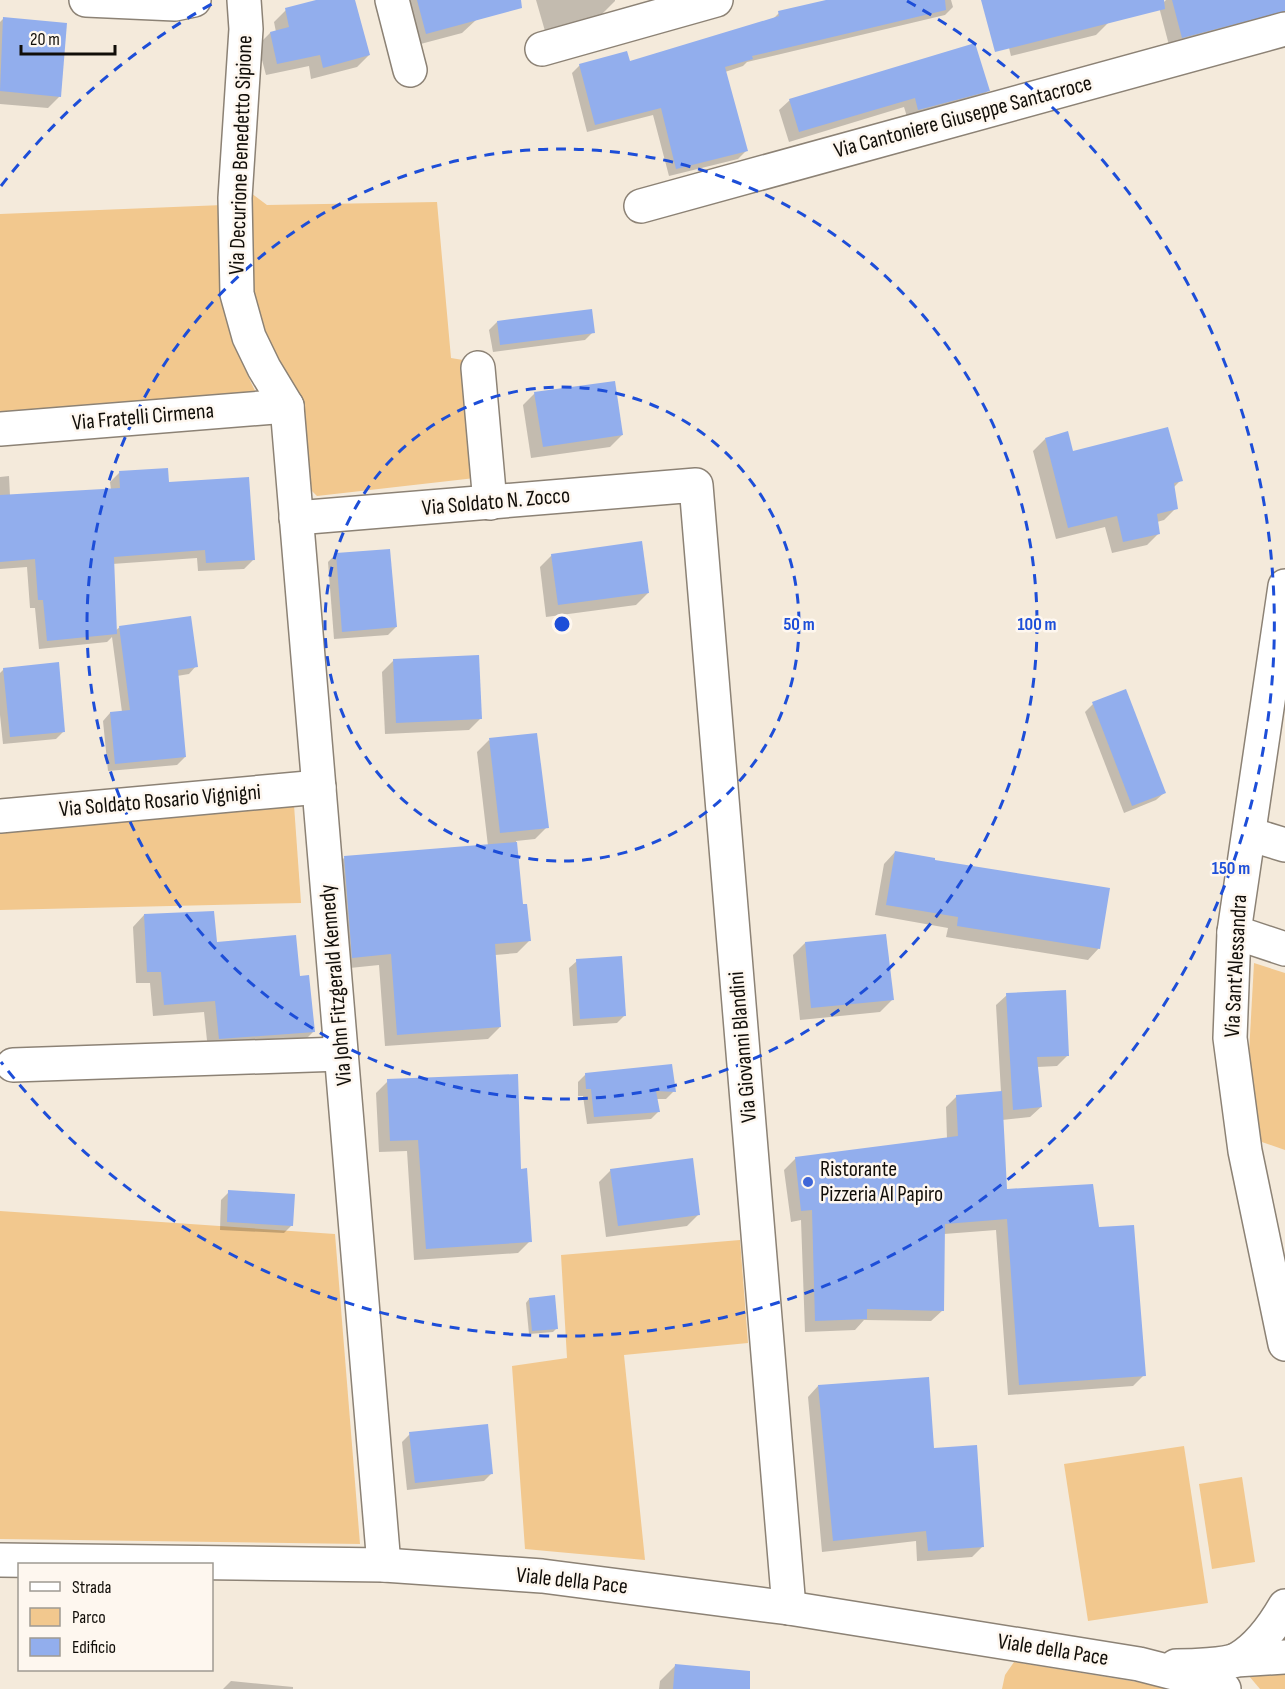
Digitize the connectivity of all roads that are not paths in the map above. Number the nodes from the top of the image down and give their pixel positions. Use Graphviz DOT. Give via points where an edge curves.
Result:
graph roads {
  1 [pos="86,0"];
  2 [pos="194,0"];
  3 [pos="244,0"];
  4 [pos="392,0"];
  5 [pos="716,0"];
  6 [pos="1285,29"];
  7 [pos="542,49"];
  8 [pos="410,70"];
  9 [pos="640,206"];
  10 [pos="478,368"];
  11 [pos="287,406"];
  12 [pos="0,429"];
  13 [pos="696,485"];
  14 [pos="490,503"];
  15 [pos="296,518"];
  16 [pos="1285,586"];
  17 [pos="1281,636"];
  18 [pos="1274,736"];
  19 [pos="319,787"];
  20 [pos="0,816"];
  21 [pos="1249,834"];
  22 [pos="1285,845"];
  23 [pos="1234,932"];
  24 [pos="1285,949"];
  25 [pos="341,1054"];
  26 [pos="13,1065"];
  27 [pos="1285,1344"];
  28 [pos="0,1560"];
  29 [pos="384,1565"];
  30 [pos="1285,1606"];
  31 [pos="789,1608"];
  32 [pos="1285,1657"];
  33 [pos="1230,1674"];
  1 -- 2 [label="street" via="174,4"];
  3 -- 11 [label="street, Via Decurione Benedetto Sipione" via="246,29 235,198 237,294 249,337"];
  4 -- 8 [label="street"];
  5 -- 7 [label="street"];
  6 -- 9 [label="street, Via Cantoniere Giuseppe Santacroce"];
  10 -- 14 [label="street"];
  11 -- 12 [label="street, Via Fratelli Cirmena"];
  11 -- 15 [label="street, Via John Fitzgerald Kennedy"];
  13 -- 14 [label="street, Via Soldato N. Zocco"];
  13 -- 31 [label="street, Via Giovanni Blandini"];
  14 -- 15 [label="street, Via Soldato N. Zocco"];
  15 -- 19 [label="street, Via John Fitzgerald Kennedy"];
  16 -- 17 [label="street, Via Sant'Alessandra"];
  17 -- 18 [label="street, Via Sant'Alessandra"];
  18 -- 21 [label="street, Via Sant'Alessandra"];
  19 -- 20 [label="street, Via Soldato Rosario Vignigni"];
  19 -- 25 [label="street, Via John Fitzgerald Kennedy"];
  21 -- 22 [label="street"];
  21 -- 23 [label="street, Via Sant'Alessandra"];
  23 -- 24 [label="street"];
  23 -- 27 [label="street, Via Sant'Alessandra" via="1230,1038 1245,1151"];
  25 -- 26 [label="street"];
  25 -- 29 [label="street, Via John Fitzgerald Kennedy"];
  28 -- 29 [label="street, Viale della Pace"];
  29 -- 31 [label="street, Viale della Pace" via="542,1576"];
  30 -- 33 [label="street" via="1272,1628"];
  31 -- 33 [label="street, Viale della Pace" via="1139,1664 1194,1667"];
  32 -- 33 [label="street, Viale della Pace"];
}
